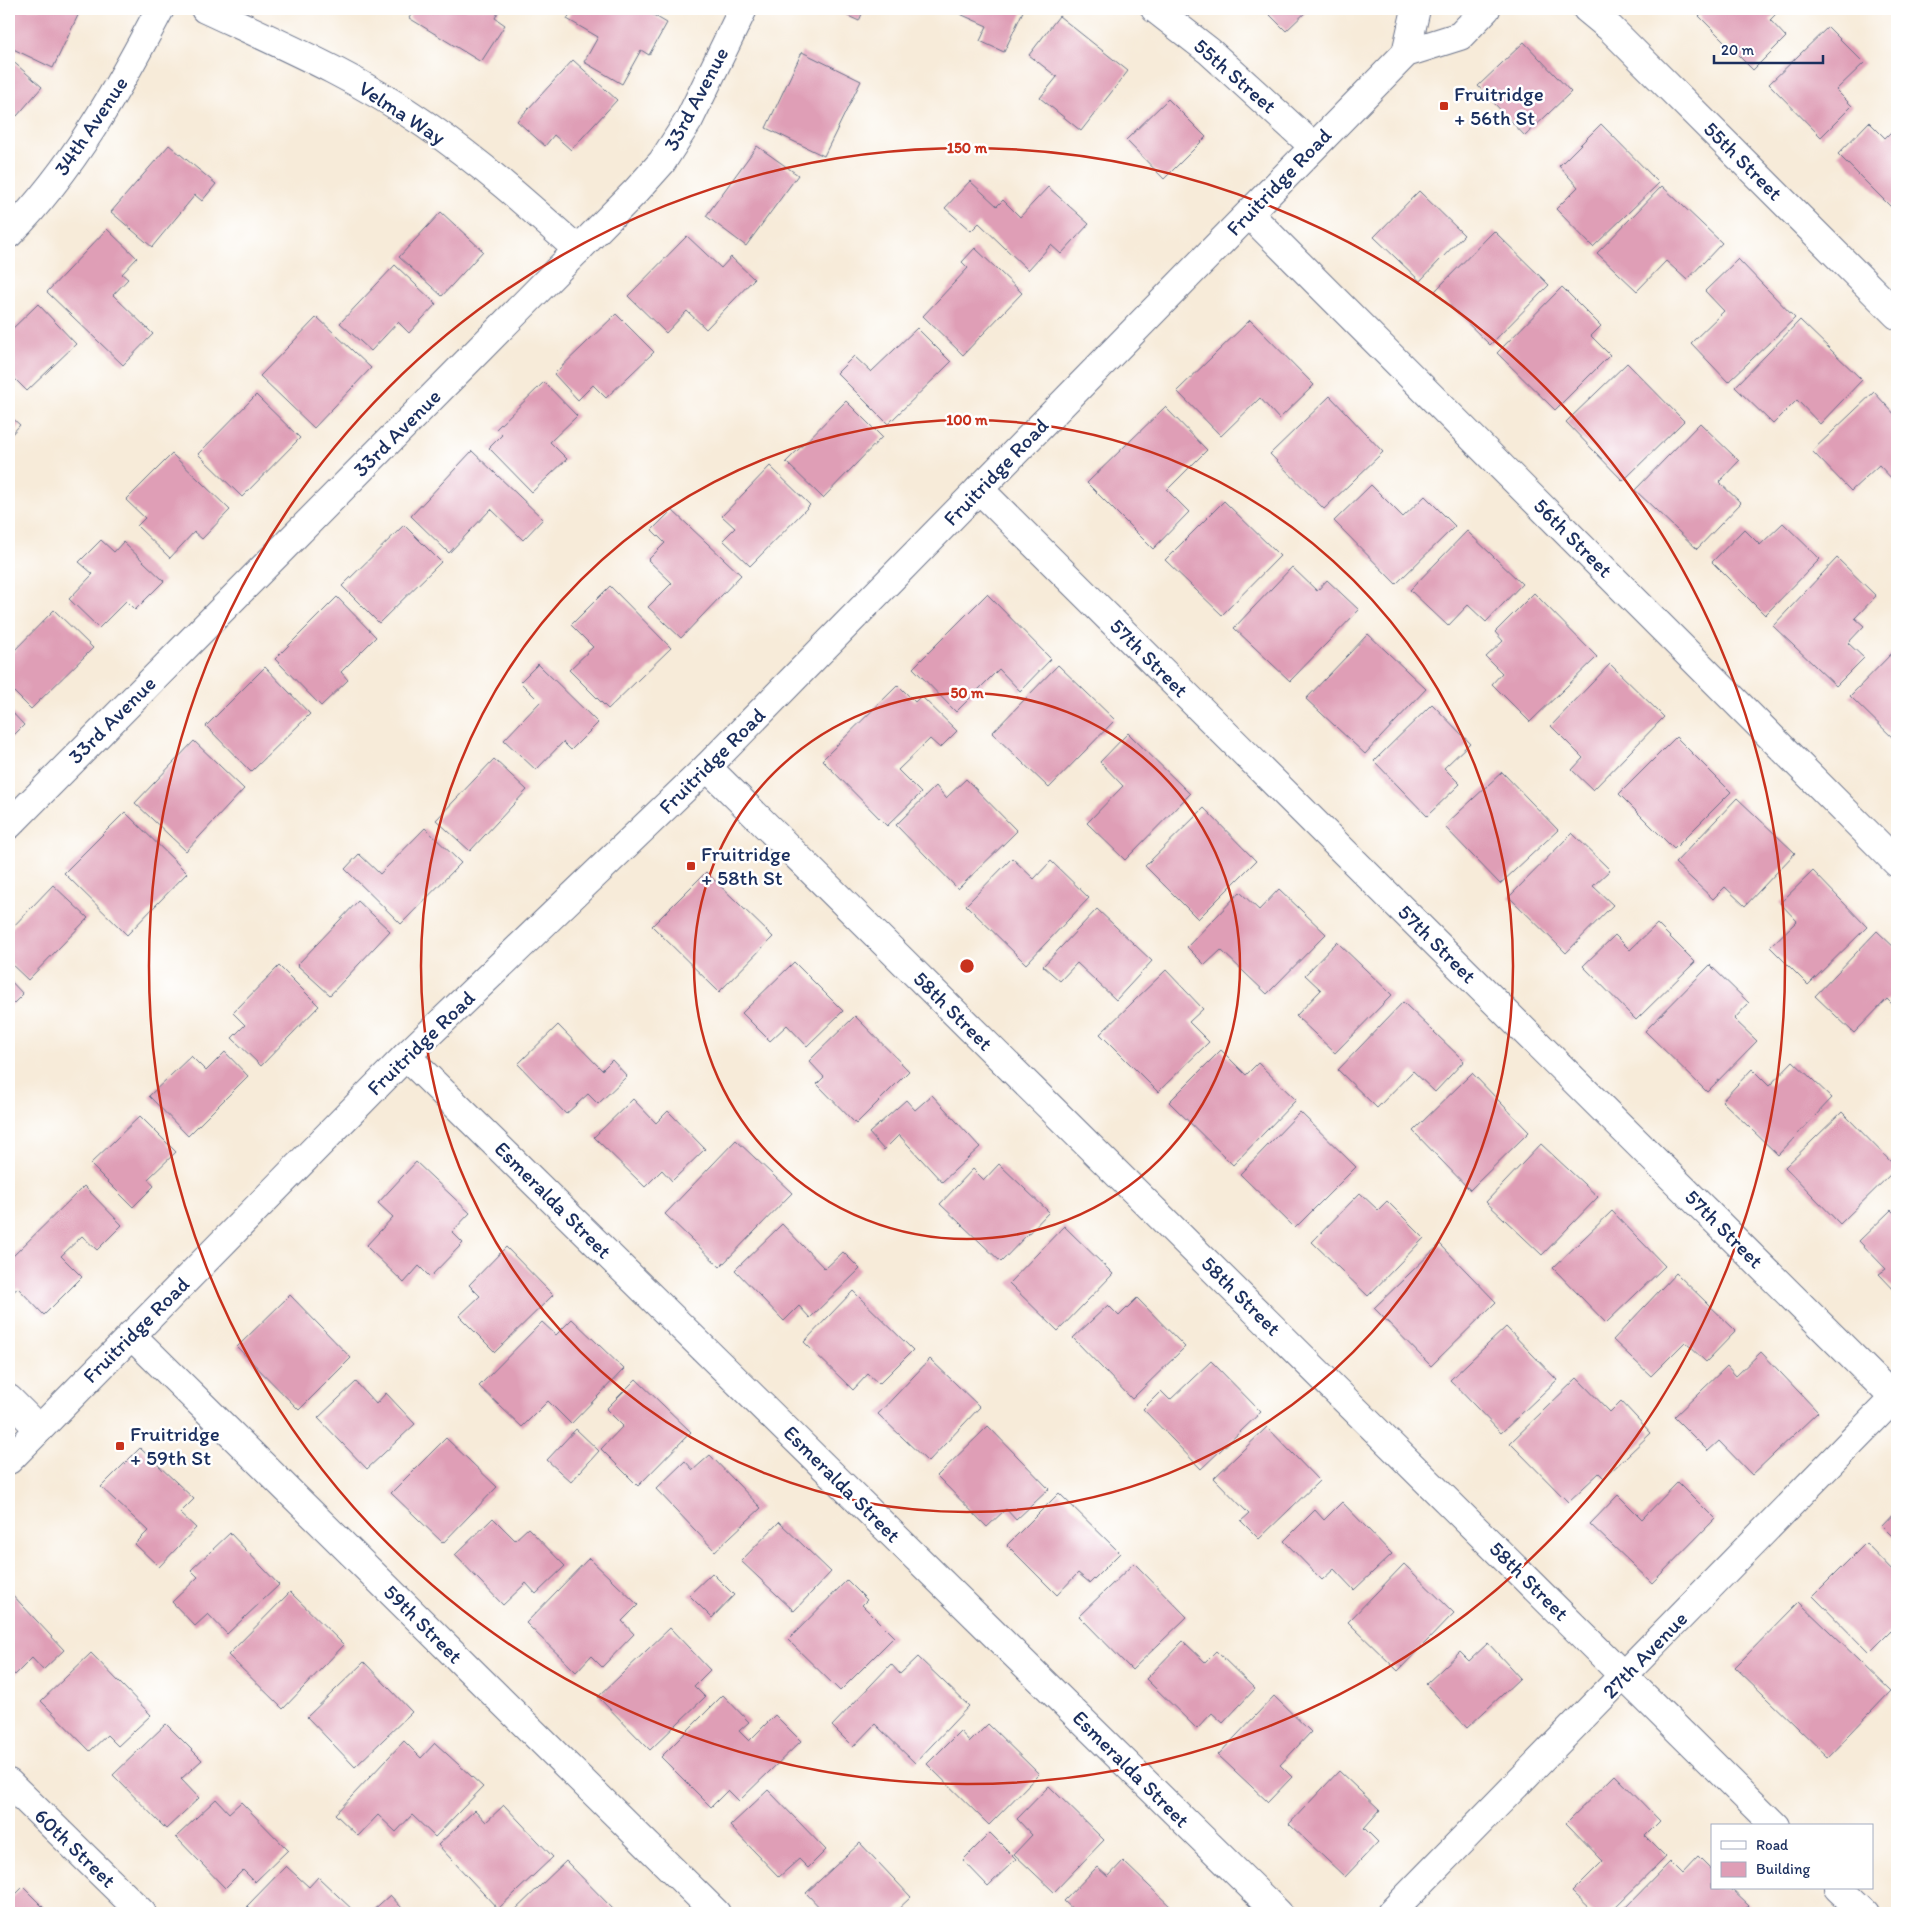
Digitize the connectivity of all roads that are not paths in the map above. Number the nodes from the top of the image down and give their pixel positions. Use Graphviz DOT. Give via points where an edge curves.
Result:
graph roads {
  1 [pos="160,9"];
  2 [pos="205,9"];
  3 [pos="743,9"];
  4 [pos="1155,9"];
  5 [pos="1416,9"];
  6 [pos="1486,9"];
  7 [pos="1587,9"];
  8 [pos="1406,53"];
  9 [pos="1313,146"];
  10 [pos="1249,214"];
  11 [pos="9,234"];
  12 [pos="578,250"];
  13 [pos="1897,315"];
  14 [pos="979,490"];
  15 [pos="707,767"];
  16 [pos="9,825"];
  17 [pos="1897,863"];
  18 [pos="406,1056"];
  19 [pos="131,1335"];
  20 [pos="1896,1396"];
  21 [pos="9,1400"];
  22 [pos="39,1429"];
  23 [pos="9,1460"];
  24 [pos="1625,1675"];
  25 [pos="9,1783"];
  26 [pos="1773,1824"];
  27 [pos="1840,1890"];
  28 [pos="142,1913"];
  29 [pos="716,1913"];
  30 [pos="1278,1913"];
  31 [pos="1391,1913"];
  32 [pos="1864,1913"];
  1 -- 11 [label="street, 34th Avenue" via="113,97 66,166"];
  2 -- 12 [label="street, Velma Way" via="330,68 425,124 513,192"];
  3 -- 12 [label="street, 33rd Avenue" via="689,120 662,162"];
  4 -- 9 [label="street, 55th Street" via="1209,51"];
  5 -- 8 [label="street"];
  6 -- 8 [label="street, Fruitridge Road" via="1460,36"];
  7 -- 13 [label="street, 55th Street" via="1610,28"];
  8 -- 9 [label="street, Fruitridge Road"];
  9 -- 10 [label="street, Fruitridge Road"];
  10 -- 14 [label="street, Fruitridge Road"];
  10 -- 17 [label="street, 56th Street"];
  12 -- 16 [label="street, 33rd Avenue"];
  14 -- 15 [label="street, Fruitridge Road"];
  14 -- 20 [label="street, 57th Street"];
  15 -- 18 [label="street, Fruitridge Road"];
  15 -- 24 [label="street, 58th Street"];
  18 -- 19 [label="street, Fruitridge Road"];
  18 -- 30 [label="street, Esmeralda Street"];
  19 -- 22 [label="street, Fruitridge Road"];
  19 -- 29 [label="street, 59th Street"];
  20 -- 24 [label="street, 27th Avenue"];
  21 -- 22 [label="street"];
  22 -- 23 [label="street, Fruitridge Road"];
  24 -- 26 [label="street, 58th Street"];
  24 -- 31 [label="street, 27th Avenue"];
  25 -- 28 [label="street, 60th Street"];
  27 -- 32 [label="street"];
}
